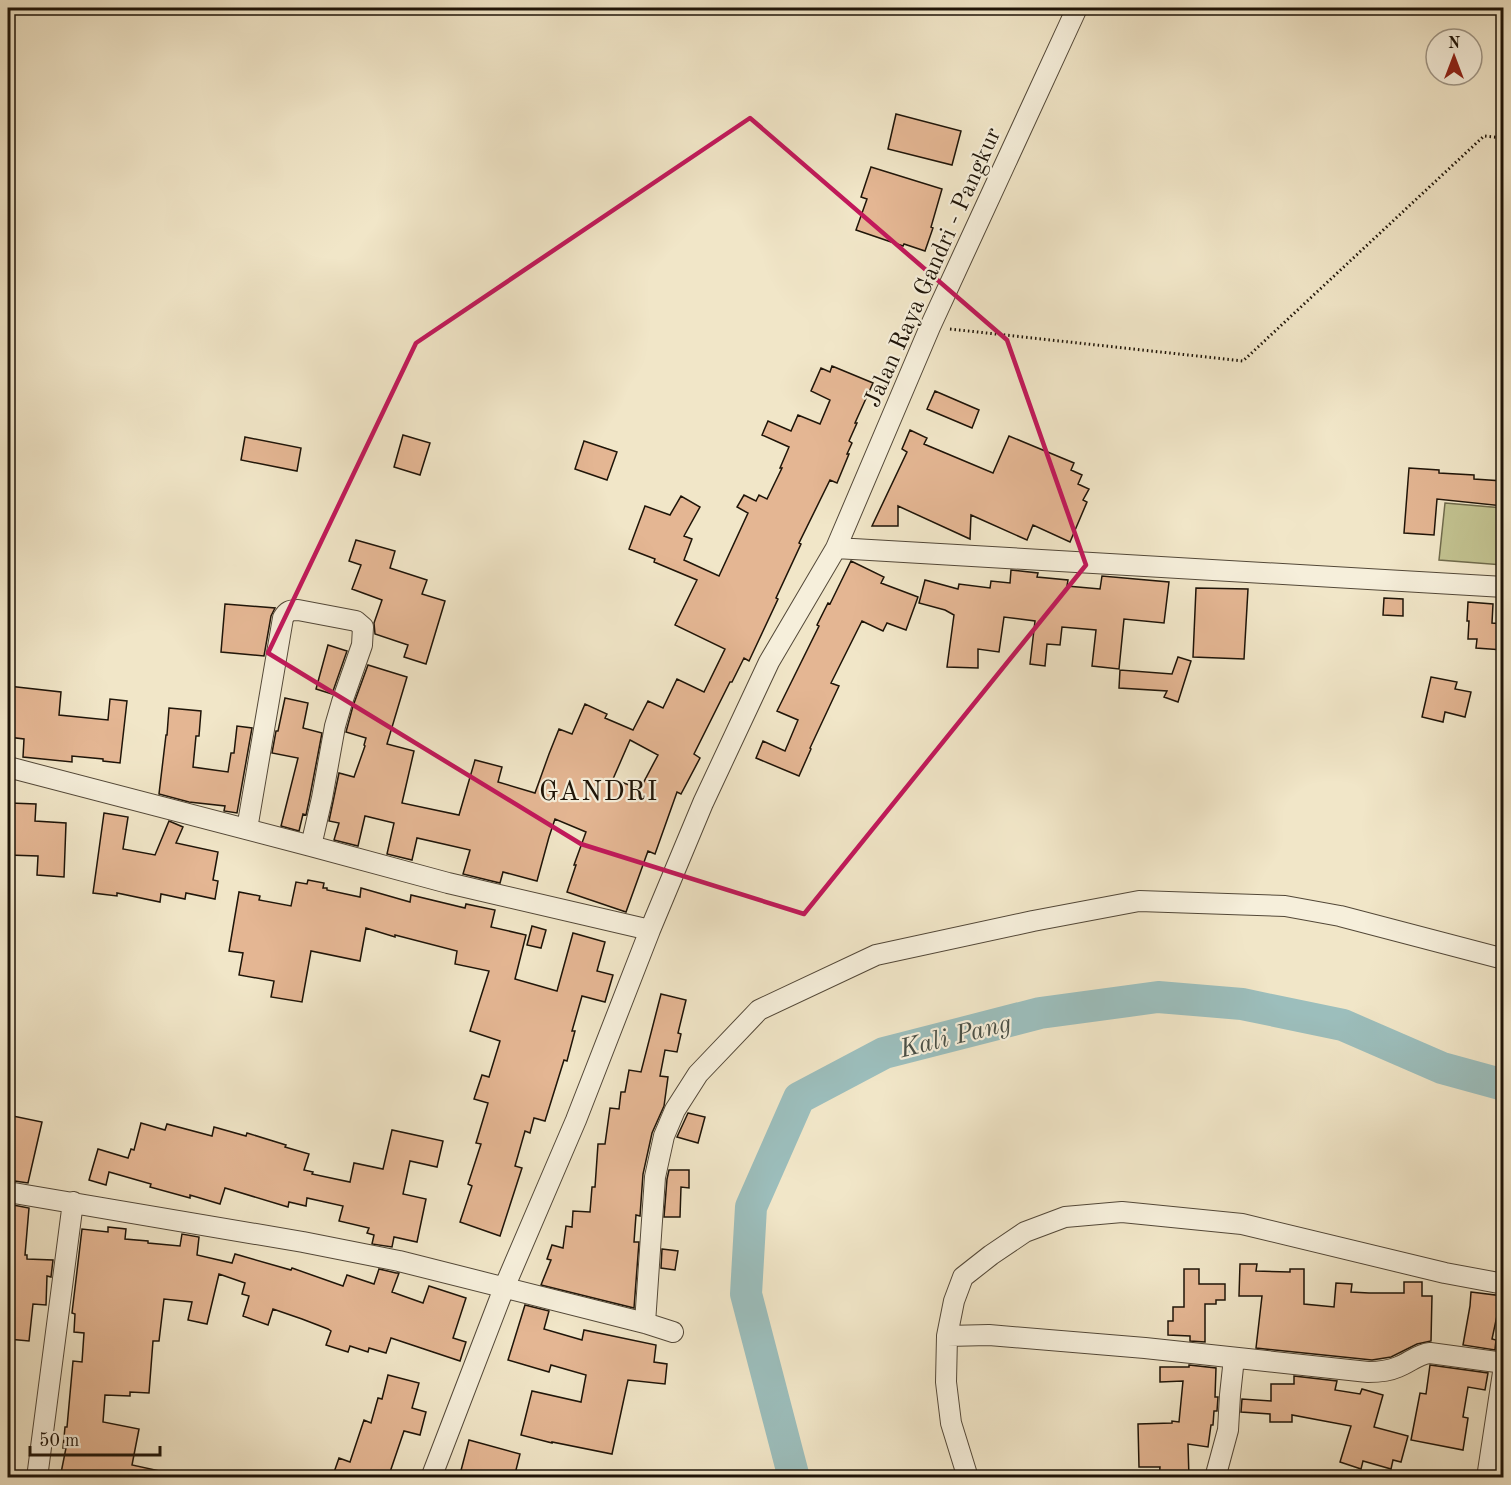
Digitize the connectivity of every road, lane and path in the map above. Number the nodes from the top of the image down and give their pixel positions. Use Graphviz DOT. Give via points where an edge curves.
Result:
graph roads {
  1 [pos="1077,8"];
  2 [pos="1503,138"];
  3 [pos="930,327"];
  4 [pos="836,548"];
  5 [pos="1503,587"];
  6 [pos="8,767"];
  7 [pos="247,829"];
  8 [pos="312,846"];
  9 [pos="650,930"];
  10 [pos="1503,959"];
  11 [pos="8,1192"];
  12 [pos="73,1202"];
  13 [pos="1503,1284"];
  14 [pos="504,1288"];
  15 [pos="645,1323"];
  16 [pos="673,1332"];
  17 [pos="947,1336"];
  18 [pos="1234,1358"];
  19 [pos="1503,1364"];
  20 [pos="37,1478"];
  21 [pos="430,1478"];
  22 [pos="968,1478"];
  23 [pos="1215,1478"];
  24 [pos="1487,1478"];
  1 -- 3 [label="street, Jalan Raya Gandri - Pangkur"];
  2 -- 3 [label="path" via="1484,136 1243,361"];
  3 -- 4 [label="street, Jalan Raya Gandri - Pangkur"];
  4 -- 5 [label="street"];
  4 -- 9 [label="street, Jalan Raya Gandri - Pangkur" via="769,662 703,803"];
  6 -- 7 [label="street"];
  7 -- 8 [label="street"];
  7 -- 8 [label="street" via="285,614 298,610 356,621 363,627 362,645 335,726"];
  8 -- 9 [label="street" via="448,884"];
  9 -- 14 [label="street, Jalan Raya Gandri - Pangkur" via="576,1120"];
  10 -- 15 [label="street" via="1340,916 1285,906 1139,902 876,955 759,1010 698,1074 675,1110 664,1136 655,1177"];
  11 -- 12 [label="street"];
  12 -- 14 [label="street" via="399,1261"];
  12 -- 20 [label="street"];
  13 -- 17 [label="street" via="1242,1224 1122,1212 1065,1217 1025,1232 963,1277"];
  14 -- 15 [label="street"];
  14 -- 21 [label="street, Jalan Raya Gandri - Pangkur"];
  15 -- 16 [label="street"];
  17 -- 18 [label="street" via="989,1335"];
  17 -- 22 [label="street" via="946,1382 951,1423"];
  18 -- 19 [label="street" via="1368,1372 1398,1368 1424,1353"];
  18 -- 23 [label="street" via="1228,1430"];
  19 -- 24 [label="street"];
}
